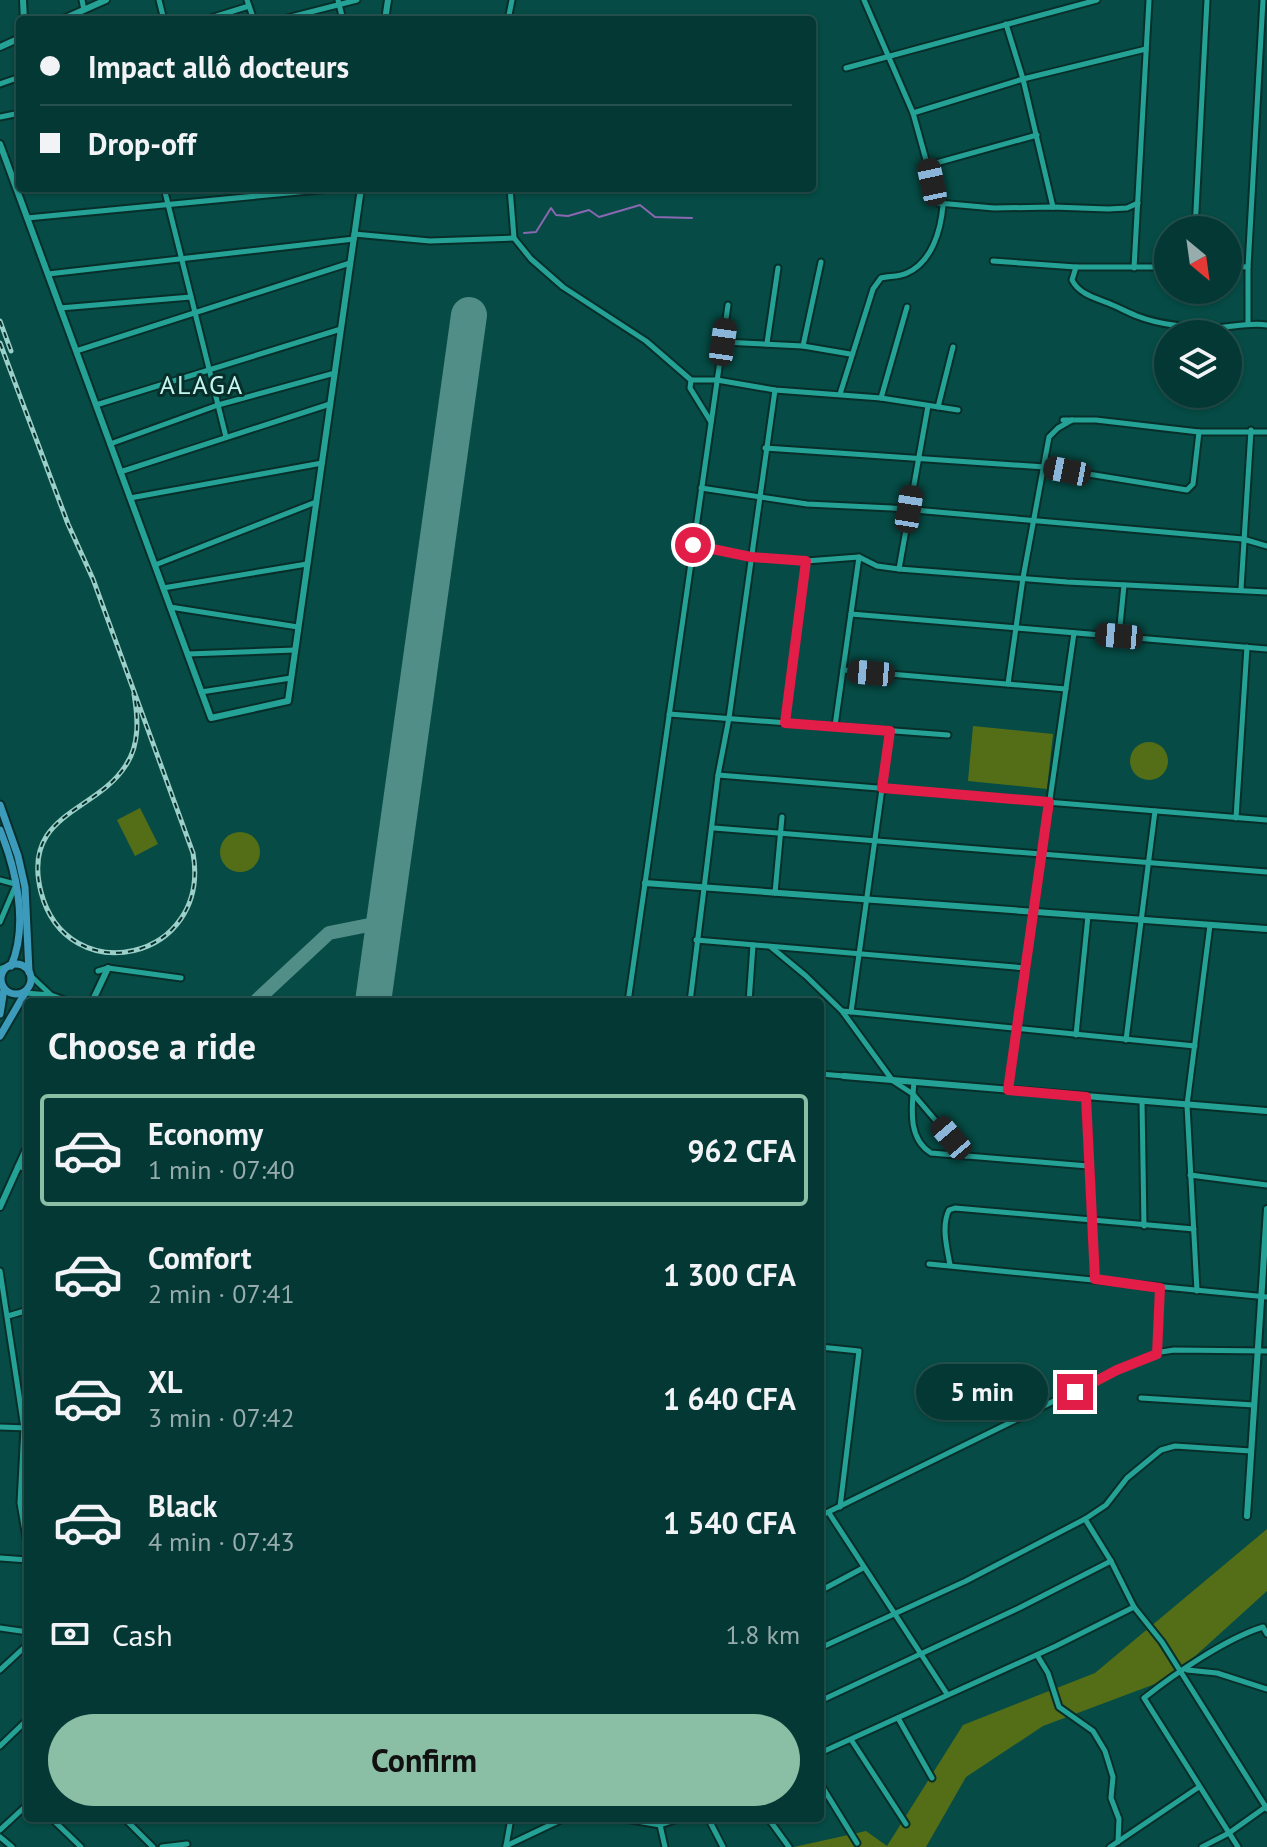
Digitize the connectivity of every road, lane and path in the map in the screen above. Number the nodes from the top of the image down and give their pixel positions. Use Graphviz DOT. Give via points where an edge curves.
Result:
graph roads {
  1 [pos="82,0"];
  2 [pos="106,0"];
  3 [pos="357,0"];
  4 [pos="864,0"];
  5 [pos="1097,0"];
  6 [pos="1149,0"];
  7 [pos="1207,0"];
  8 [pos="1263,0"];
  9 [pos="338,2"];
  10 [pos="248,3"];
  11 [pos="1072,3"];
  12 [pos="84,10"];
  13 [pos="70,16"];
  14 [pos="214,16"];
  15 [pos="292,16"];
  16 [pos="1006,24"];
  17 [pos="1146,49"];
  18 [pos="889,55"];
  19 [pos="846,68"];
  20 [pos="1023,79"];
  21 [pos="913,113"];
  22 [pos="1037,135"];
  23 [pos="0,144"];
  24 [pos="929,165"];
  25 [pos="16,174"];
  26 [pos="11,175"];
  27 [pos="16,188"];
  28 [pos="17,192"];
  29 [pos="165,192"];
  30 [pos="300,192"];
  31 [pos="360,192"];
  32 [pos="510,192"];
  33 [pos="1138,203"];
  34 [pos="168,205"];
  35 [pos="943,205"];
  36 [pos="1053,207"];
  37 [pos="1196,216"];
  38 [pos="27,218"];
  39 [pos="354,236"];
  40 [pos="514,238"];
  41 [pos="182,259"];
  42 [pos="993,261"];
  43 [pos="821,262"];
  44 [pos="350,263"];
  45 [pos="1076,267"];
  46 [pos="1154,267"];
  47 [pos="1242,267"];
  48 [pos="1248,267"];
  49 [pos="778,268"];
  50 [pos="1134,268"];
  51 [pos="48,274"];
  52 [pos="191,297"];
  53 [pos="728,305"];
  54 [pos="907,307"];
  55 [pos="60,308"];
  56 [pos="195,313"];
  57 [pos="1248,324"];
  58 [pos="1267,325"];
  59 [pos="341,329"];
  60 [pos="723,342"];
  61 [pos="767,343"];
  62 [pos="803,346"];
  63 [pos="953,347"];
  64 [pos="76,351"];
  65 [pos="850,354"];
  66 [pos="209,370"];
  67 [pos="335,373"];
  68 [pos="691,380"];
  69 [pos="717,380"];
  70 [pos="775,390"];
  71 [pos="840,394"];
  72 [pos="881,398"];
  73 [pos="330,404"];
  74 [pos="96,405"];
  75 [pos="218,405"];
  76 [pos="928,406"];
  77 [pos="938,407"];
  78 [pos="958,410"];
  79 [pos="1063,420"];
  80 [pos="1072,420"];
  81 [pos="711,422"];
  82 [pos="1251,430"];
  83 [pos="1199,432"];
  84 [pos="1267,432"];
  85 [pos="226,437"];
  86 [pos="110,444"];
  87 [pos="765,448"];
  88 [pos="917,457"];
  89 [pos="322,463"];
  90 [pos="1045,467"];
  91 [pos="120,472"];
  92 [pos="701,488"];
  93 [pos="758,495"];
  94 [pos="130,498"];
  95 [pos="316,502"];
  96 [pos="909,509"];
  97 [pos="1033,521"];
  98 [pos="1243,539"];
  99 [pos="693,545"];
  100 [pos="1267,546"];
  101 [pos="751,557"];
  102 [pos="859,557"];
  103 [pos="806,561"];
  104 [pos="307,564"];
  105 [pos="155,565"];
  106 [pos="899,569"];
  107 [pos="1023,578"];
  108 [pos="1124,585"];
  109 [pos="163,588"];
  110 [pos="1241,589"];
  111 [pos="1267,592"];
  112 [pos="170,607"];
  113 [pos="851,614"];
  114 [pos="298,627"];
  115 [pos="1016,628"];
  116 [pos="1074,633"];
  117 [pos="1119,636"];
  118 [pos="1247,647"];
  119 [pos="1267,649"];
  120 [pos="295,650"];
  121 [pos="188,654"];
  122 [pos="843,670"];
  123 [pos="291,678"];
  124 [pos="1008,684"];
  125 [pos="1066,689"];
  126 [pos="201,692"];
  127 [pos="669,714"];
  128 [pos="729,718"];
  129 [pos="785,723"];
  130 [pos="835,726"];
  131 [pos="890,731"];
  132 [pos="948,735"];
  133 [pos="718,775"];
  134 [pos="882,788"];
  135 [pos="1049,802"];
  136 [pos="0,805"];
  137 [pos="1155,811"];
  138 [pos="782,817"];
  139 [pos="1236,818"];
  140 [pos="1267,820"];
  141 [pos="713,828"];
  142 [pos="0,830"];
  143 [pos="781,833"];
  144 [pos="875,841"];
  145 [pos="1042,854"];
  146 [pos="1149,863"];
  147 [pos="1267,872"];
  148 [pos="0,880"];
  149 [pos="645,883"];
  150 [pos="15,886"];
  151 [pos="706,887"];
  152 [pos="775,893"];
  153 [pos="867,899"];
  154 [pos="1034,912"];
  155 [pos="1088,916"];
  156 [pos="1142,920"];
  157 [pos="0,922"];
  158 [pos="1210,925"];
  159 [pos="1267,929"];
  160 [pos="696,940"];
  161 [pos="753,945"];
  162 [pos="770,946"];
  163 [pos="860,953"];
  164 [pos="6,967"];
  165 [pos="108,968"];
  166 [pos="1026,968"];
  167 [pos="98,971"];
  168 [pos="30,974"];
  169 [pos="181,978"];
  170 [pos="2,986"];
  171 [pos="24,993"];
  172 [pos="51,995"];
  173 [pos="59,998"];
  174 [pos="94,998"];
  175 [pos="629,998"];
  176 [pos="690,998"];
  177 [pos="749,998"];
  178 [pos="842,1011"];
  179 [pos="851,1012"];
  180 [pos="0,1014"];
  181 [pos="1017,1029"];
  182 [pos="1076,1035"];
  183 [pos="0,1036"];
  184 [pos="1126,1040"];
  185 [pos="1195,1046"];
  186 [pos="824,1074"];
  187 [pos="844,1076"];
  188 [pos="893,1081"];
  189 [pos="914,1082"];
  190 [pos="1008,1090"];
  191 [pos="913,1094"];
  192 [pos="1086,1097"];
  193 [pos="1142,1101"];
  194 [pos="1187,1105"];
  195 [pos="1267,1111"];
  196 [pos="24,1153"];
  197 [pos="966,1156"];
  198 [pos="18,1166"];
  199 [pos="1088,1166"];
  200 [pos="24,1168"];
  201 [pos="1190,1175"];
  202 [pos="1267,1185"];
  203 [pos="0,1207"];
  204 [pos="1267,1209"];
  205 [pos="1092,1219"];
  206 [pos="1144,1226"];
  207 [pos="1194,1229"];
  208 [pos="929,1264"];
  209 [pos="950,1265"];
  210 [pos="0,1271"];
  211 [pos="1095,1279"];
  212 [pos="1160,1288"];
  213 [pos="1197,1291"];
  214 [pos="1264,1297"];
  215 [pos="24,1311"];
  216 [pos="8,1316"];
  217 [pos="824,1347"];
  218 [pos="1258,1349"];
  219 [pos="1267,1351"];
  220 [pos="1157,1354"];
  221 [pos="1141,1398"];
  222 [pos="1254,1405"];
  223 [pos="24,1416"];
  224 [pos="0,1427"];
  225 [pos="24,1428"];
  226 [pos="1251,1451"];
  227 [pos="840,1507"];
  228 [pos="829,1513"];
  229 [pos="824,1515"];
  230 [pos="1247,1516"];
  231 [pos="1085,1519"];
  232 [pos="0,1558"];
  233 [pos="24,1560"];
  234 [pos="1111,1561"];
  235 [pos="863,1568"];
  236 [pos="824,1589"];
  237 [pos="1134,1607"];
  238 [pos="896,1613"];
  239 [pos="0,1626"];
  240 [pos="24,1631"];
  241 [pos="1267,1634"];
  242 [pos="824,1646"];
  243 [pos="24,1648"];
  244 [pos="920,1654"];
  245 [pos="1037,1655"];
  246 [pos="0,1670"];
  247 [pos="1183,1672"];
  248 [pos="1267,1689"];
  249 [pos="947,1694"];
  250 [pos="824,1699"];
  251 [pos="898,1718"];
  252 [pos="24,1723"];
  253 [pos="852,1741"];
  254 [pos="0,1746"];
  255 [pos="824,1752"];
  256 [pos="932,1778"];
  257 [pos="1199,1787"];
  258 [pos="824,1789"];
  259 [pos="1267,1807"];
  260 [pos="24,1808"];
  261 [pos="55,1822"];
  262 [pos="128,1822"];
  263 [pos="510,1822"];
  264 [pos="557,1822"];
  265 [pos="643,1822"];
  266 [pos="669,1822"];
  267 [pos="710,1822"];
  268 [pos="771,1822"];
  269 [pos="906,1824"];
  270 [pos="660,1825"];
  271 [pos="0,1830"];
  272 [pos="1229,1833"];
  273 [pos="0,1837"];
  274 [pos="1118,1842"];
  275 [pos="857,1843"];
  276 [pos="187,1844"];
  277 [pos="12,1847"];
  278 [pos="81,1847"];
  279 [pos="153,1847"];
  280 [pos="162,1847"];
  281 [pos="506,1847"];
  282 [pos="665,1847"];
  283 [pos="723,1847"];
  284 [pos="789,1847"];
  285 [pos="1110,1847"];
  286 [pos="1202,1847"];
  287 [pos="1238,1847"];
  1 -- 12 [label="street"];
  2 -- 12 [label="street"];
  3 -- 9 [label="street"];
  4 -- 18 [label="street"];
  5 -- 11 [label="street"];
  6 -- 17 [label="street"];
  7 -- 37 [label="street"];
  8 -- 48 [label="street"];
  9 -- 15 [label="street"];
  10 -- 14 [label="street"];
  11 -- 16 [label="street"];
  12 -- 13 [label="street"];
  16 -- 18 [label="street"];
  16 -- 20 [label="street"];
  17 -- 20 [label="street"];
  17 -- 33 [label="street"];
  18 -- 19 [label="street"];
  18 -- 21 [label="street"];
  20 -- 21 [label="street"];
  20 -- 22 [label="street"];
  21 -- 24 [label="street"];
  22 -- 24 [label="street"];
  22 -- 36 [label="street"];
  23 -- 26 [label="street"];
  24 -- 35 [label="street" via="936,198"];
  25 -- 26 [label="street"];
  26 -- 27 [label="street"];
  28 -- 38 [label="street"];
  29 -- 34 [label="street"];
  30 -- 34 [label="street"];
  31 -- 39 [label="street"];
  32 -- 40 [label="street"];
  33 -- 36 [label="street" via="1108,209"];
  33 -- 50 [label="street"];
  34 -- 38 [label="street"];
  34 -- 41 [label="street"];
  35 -- 36 [label="street"];
  35 -- 65 [label="street" via="932,248 919,265 876,283"];
  38 -- 51 [label="street"];
  39 -- 40 [label="street" via="430,241"];
  39 -- 41 [label="street"];
  39 -- 44 [label="street"];
  40 -- 68 [label="street" via="563,287 646,341"];
  41 -- 51 [label="street"];
  41 -- 52 [label="street"];
  42 -- 45 [label="street"];
  43 -- 62 [label="street"];
  44 -- 56 [label="street"];
  44 -- 59 [label="street"];
  45 -- 50 [label="street"];
  45 -- 57 [label="street" via="1072,280 1078,289 1136,316 1188,327"];
  46 -- 50 [label="street"];
  47 -- 48 [label="street"];
  48 -- 57 [label="street"];
  49 -- 61 [label="street"];
  51 -- 55 [label="street"];
  52 -- 55 [label="street"];
  52 -- 56 [label="street"];
  53 -- 60 [label="street"];
  54 -- 72 [label="street"];
  55 -- 64 [label="street"];
  56 -- 64 [label="street"];
  56 -- 66 [label="street"];
  57 -- 58 [label="street"];
  59 -- 66 [label="street"];
  59 -- 67 [label="street"];
  60 -- 61 [label="street"];
  60 -- 69 [label="street"];
  61 -- 62 [label="street"];
  62 -- 65 [label="street"];
  63 -- 77 [label="street"];
  64 -- 74 [label="street"];
  65 -- 71 [label="street"];
  66 -- 74 [label="street"];
  66 -- 75 [label="street"];
  67 -- 73 [label="street"];
  67 -- 75 [label="street"];
  68 -- 69 [label="street"];
  68 -- 81 [label="street" via="690,388"];
  69 -- 70 [label="street"];
  69 -- 81 [label="street"];
  70 -- 71 [label="street"];
  70 -- 87 [label="street"];
  71 -- 72 [label="street"];
  72 -- 76 [label="street"];
  73 -- 85 [label="street"];
  73 -- 89 [label="street"];
  74 -- 86 [label="street"];
  75 -- 85 [label="street"];
  75 -- 86 [label="street"];
  76 -- 77 [label="street"];
  76 -- 88 [label="street"];
  77 -- 78 [label="street"];
  79 -- 80 [label="street"];
  80 -- 83 [label="street"];
  80 -- 90 [label="street" via="1049,437"];
  81 -- 92 [label="street"];
  82 -- 83 [label="street"];
  82 -- 84 [label="street"];
  82 -- 98 [label="street"];
  83 -- 90 [label="street" via="1193,484 1187,490"];
  85 -- 91 [label="street"];
  86 -- 91 [label="street"];
  87 -- 88 [label="street"];
  87 -- 93 [label="street"];
  88 -- 90 [label="street"];
  88 -- 96 [label="street"];
  89 -- 94 [label="street"];
  89 -- 95 [label="street"];
  90 -- 97 [label="street"];
  91 -- 94 [label="street"];
  92 -- 93 [label="street"];
  92 -- 99 [label="street"];
  93 -- 96 [label="street" via="807,504"];
  93 -- 101 [label="street"];
  94 -- 105 [label="street"];
  95 -- 104 [label="street"];
  95 -- 105 [label="street"];
  96 -- 97 [label="street"];
  96 -- 106 [label="street"];
  97 -- 98 [label="street"];
  97 -- 107 [label="street"];
  98 -- 100 [label="street"];
  98 -- 110 [label="street"];
  99 -- 101 [label="street"];
  99 -- 127 [label="street"];
  101 -- 103 [label="street"];
  101 -- 128 [label="street"];
  102 -- 103 [label="street"];
  102 -- 106 [label="street"];
  102 -- 113 [label="street"];
  103 -- 129 [label="street"];
  104 -- 109 [label="street"];
  104 -- 114 [label="street"];
  105 -- 109 [label="street"];
  106 -- 107 [label="street"];
  107 -- 108 [label="street"];
  107 -- 115 [label="street"];
  108 -- 110 [label="street"];
  108 -- 117 [label="street"];
  109 -- 112 [label="street"];
  110 -- 111 [label="street"];
  112 -- 114 [label="street"];
  112 -- 121 [label="street"];
  113 -- 115 [label="street"];
  113 -- 122 [label="street"];
  114 -- 120 [label="street"];
  115 -- 116 [label="street"];
  115 -- 124 [label="street"];
  116 -- 117 [label="street"];
  116 -- 125 [label="street"];
  117 -- 118 [label="street"];
  118 -- 119 [label="street"];
  118 -- 139 [label="street"];
  120 -- 121 [label="street"];
  120 -- 123 [label="street"];
  121 -- 126 [label="street"];
  122 -- 124 [label="street"];
  122 -- 130 [label="street"];
  123 -- 126 [label="street"];
  123 -- 126 [label="street" via="288,701 211,718"];
  124 -- 125 [label="street"];
  125 -- 135 [label="street"];
  127 -- 128 [label="street"];
  127 -- 149 [label="street"];
  128 -- 129 [label="street"];
  128 -- 133 [label="street"];
  129 -- 130 [label="street"];
  130 -- 131 [label="street"];
  131 -- 132 [label="street"];
  131 -- 134 [label="street"];
  133 -- 134 [label="street"];
  133 -- 141 [label="street"];
  134 -- 135 [label="street"];
  134 -- 144 [label="street"];
  135 -- 137 [label="street"];
  135 -- 145 [label="street"];
  136 -- 168 [label="main road" via="25,887"];
  137 -- 139 [label="street"];
  137 -- 146 [label="street"];
  138 -- 143 [label="street"];
  139 -- 140 [label="street"];
  141 -- 143 [label="street"];
  141 -- 151 [label="street"];
  142 -- 150 [label="main road"];
  143 -- 144 [label="street"];
  143 -- 152 [label="street"];
  144 -- 145 [label="street"];
  144 -- 153 [label="street"];
  145 -- 146 [label="street"];
  145 -- 154 [label="street"];
  146 -- 147 [label="street"];
  146 -- 156 [label="street"];
  148 -- 150 [label="street"];
  149 -- 151 [label="street"];
  149 -- 175 [label="street"];
  150 -- 157 [label="street"];
  150 -- 164 [label="main road" via="19,936"];
  151 -- 152 [label="street"];
  151 -- 160 [label="street"];
  152 -- 153 [label="street"];
  153 -- 154 [label="street"];
  153 -- 163 [label="street"];
  154 -- 155 [label="street"];
  154 -- 166 [label="street"];
  155 -- 156 [label="street"];
  155 -- 182 [label="street"];
  156 -- 158 [label="street"];
  156 -- 184 [label="street"];
  158 -- 159 [label="street"];
  158 -- 185 [label="street"];
  160 -- 161 [label="street"];
  160 -- 176 [label="street"];
  161 -- 162 [label="street"];
  161 -- 177 [label="street"];
  162 -- 163 [label="street"];
  162 -- 178 [label="street"];
  163 -- 166 [label="street"];
  163 -- 179 [label="street"];
  164 -- 168 [label="main road" via="20,965"];
  164 -- 170 [label="main road"];
  165 -- 167 [label="street"];
  165 -- 169 [label="street"];
  165 -- 174 [label="street"];
  166 -- 181 [label="street"];
  168 -- 171 [label="main road"];
  168 -- 172 [label="street"];
  170 -- 171 [label="main road"];
  170 -- 180 [label="main road"];
  171 -- 172 [label="street"];
  171 -- 183 [label="main road"];
  172 -- 173 [label="street"];
  178 -- 179 [label="street"];
  178 -- 188 [label="street"];
  179 -- 181 [label="street"];
  181 -- 182 [label="street"];
  181 -- 190 [label="street"];
  182 -- 184 [label="street"];
  184 -- 185 [label="street"];
  185 -- 194 [label="street"];
  186 -- 187 [label="street"];
  187 -- 188 [label="street"];
  188 -- 189 [label="street"];
  188 -- 191 [label="street"];
  189 -- 190 [label="street"];
  189 -- 191 [label="street"];
  190 -- 192 [label="street"];
  191 -- 197 [label="street"];
  191 -- 197 [label="street" via="913,1124 924,1149"];
  192 -- 193 [label="street"];
  192 -- 199 [label="street"];
  193 -- 194 [label="street"];
  193 -- 206 [label="street"];
  194 -- 195 [label="street"];
  194 -- 201 [label="street"];
  196 -- 198 [label="street"];
  197 -- 199 [label="street"];
  198 -- 200 [label="street"];
  198 -- 203 [label="street"];
  199 -- 205 [label="street"];
  201 -- 202 [label="street"];
  201 -- 207 [label="street"];
  204 -- 214 [label="street"];
  205 -- 206 [label="street"];
  205 -- 209 [label="street" via="949,1210 945,1229"];
  205 -- 211 [label="street"];
  206 -- 207 [label="street"];
  207 -- 213 [label="street"];
  208 -- 209 [label="street"];
  209 -- 211 [label="street"];
  210 -- 216 [label="street"];
  211 -- 212 [label="street"];
  212 -- 213 [label="street"];
  212 -- 220 [label="street"];
  213 -- 214 [label="street"];
  214 -- 218 [label="street"];
  215 -- 216 [label="street"];
  216 -- 223 [label="street"];
  217 -- 227 [label="street" via="859,1351"];
  218 -- 219 [label="street"];
  218 -- 220 [label="street"];
  218 -- 222 [label="street"];
  220 -- 227 [label="street"];
  221 -- 222 [label="street"];
  222 -- 226 [label="street"];
  224 -- 225 [label="street"];
  226 -- 230 [label="street"];
  226 -- 231 [label="street" via="1168,1448"];
  227 -- 228 [label="street"];
  228 -- 229 [label="street"];
  228 -- 235 [label="street"];
  231 -- 234 [label="street"];
  231 -- 238 [label="street"];
  232 -- 233 [label="street"];
  234 -- 237 [label="street"];
  234 -- 244 [label="street"];
  235 -- 236 [label="street"];
  235 -- 238 [label="street"];
  237 -- 245 [label="street"];
  237 -- 247 [label="street"];
  238 -- 242 [label="street"];
  238 -- 244 [label="street"];
  239 -- 240 [label="street"];
  241 -- 247 [label="street" via="1263,1627 1249,1631"];
  243 -- 246 [label="street"];
  244 -- 249 [label="street"];
  244 -- 250 [label="street"];
  245 -- 249 [label="street"];
  245 -- 274 [label="street" via="1059,1707 1093,1731 1105,1751 1119,1819"];
  247 -- 248 [label="street" via="1217,1673"];
  247 -- 257 [label="street" via="1145,1701"];
  247 -- 259 [label="street"];
  249 -- 251 [label="street"];
  251 -- 253 [label="street"];
  251 -- 256 [label="street"];
  252 -- 254 [label="street"];
  253 -- 255 [label="street"];
  253 -- 269 [label="street"];
  257 -- 272 [label="street"];
  257 -- 274 [label="street"];
  258 -- 275 [label="street"];
  259 -- 272 [label="street"];
  260 -- 271 [label="street"];
  261 -- 278 [label="street"];
  262 -- 279 [label="street"];
  263 -- 281 [label="street"];
  264 -- 281 [label="street"];
  265 -- 270 [label="street"];
  266 -- 270 [label="street"];
  267 -- 283 [label="street"];
  268 -- 284 [label="street"];
  270 -- 282 [label="street"];
  272 -- 286 [label="street"];
  272 -- 287 [label="street"];
  273 -- 277 [label="street"];
  274 -- 285 [label="street"];
  276 -- 280 [label="street"];
}
